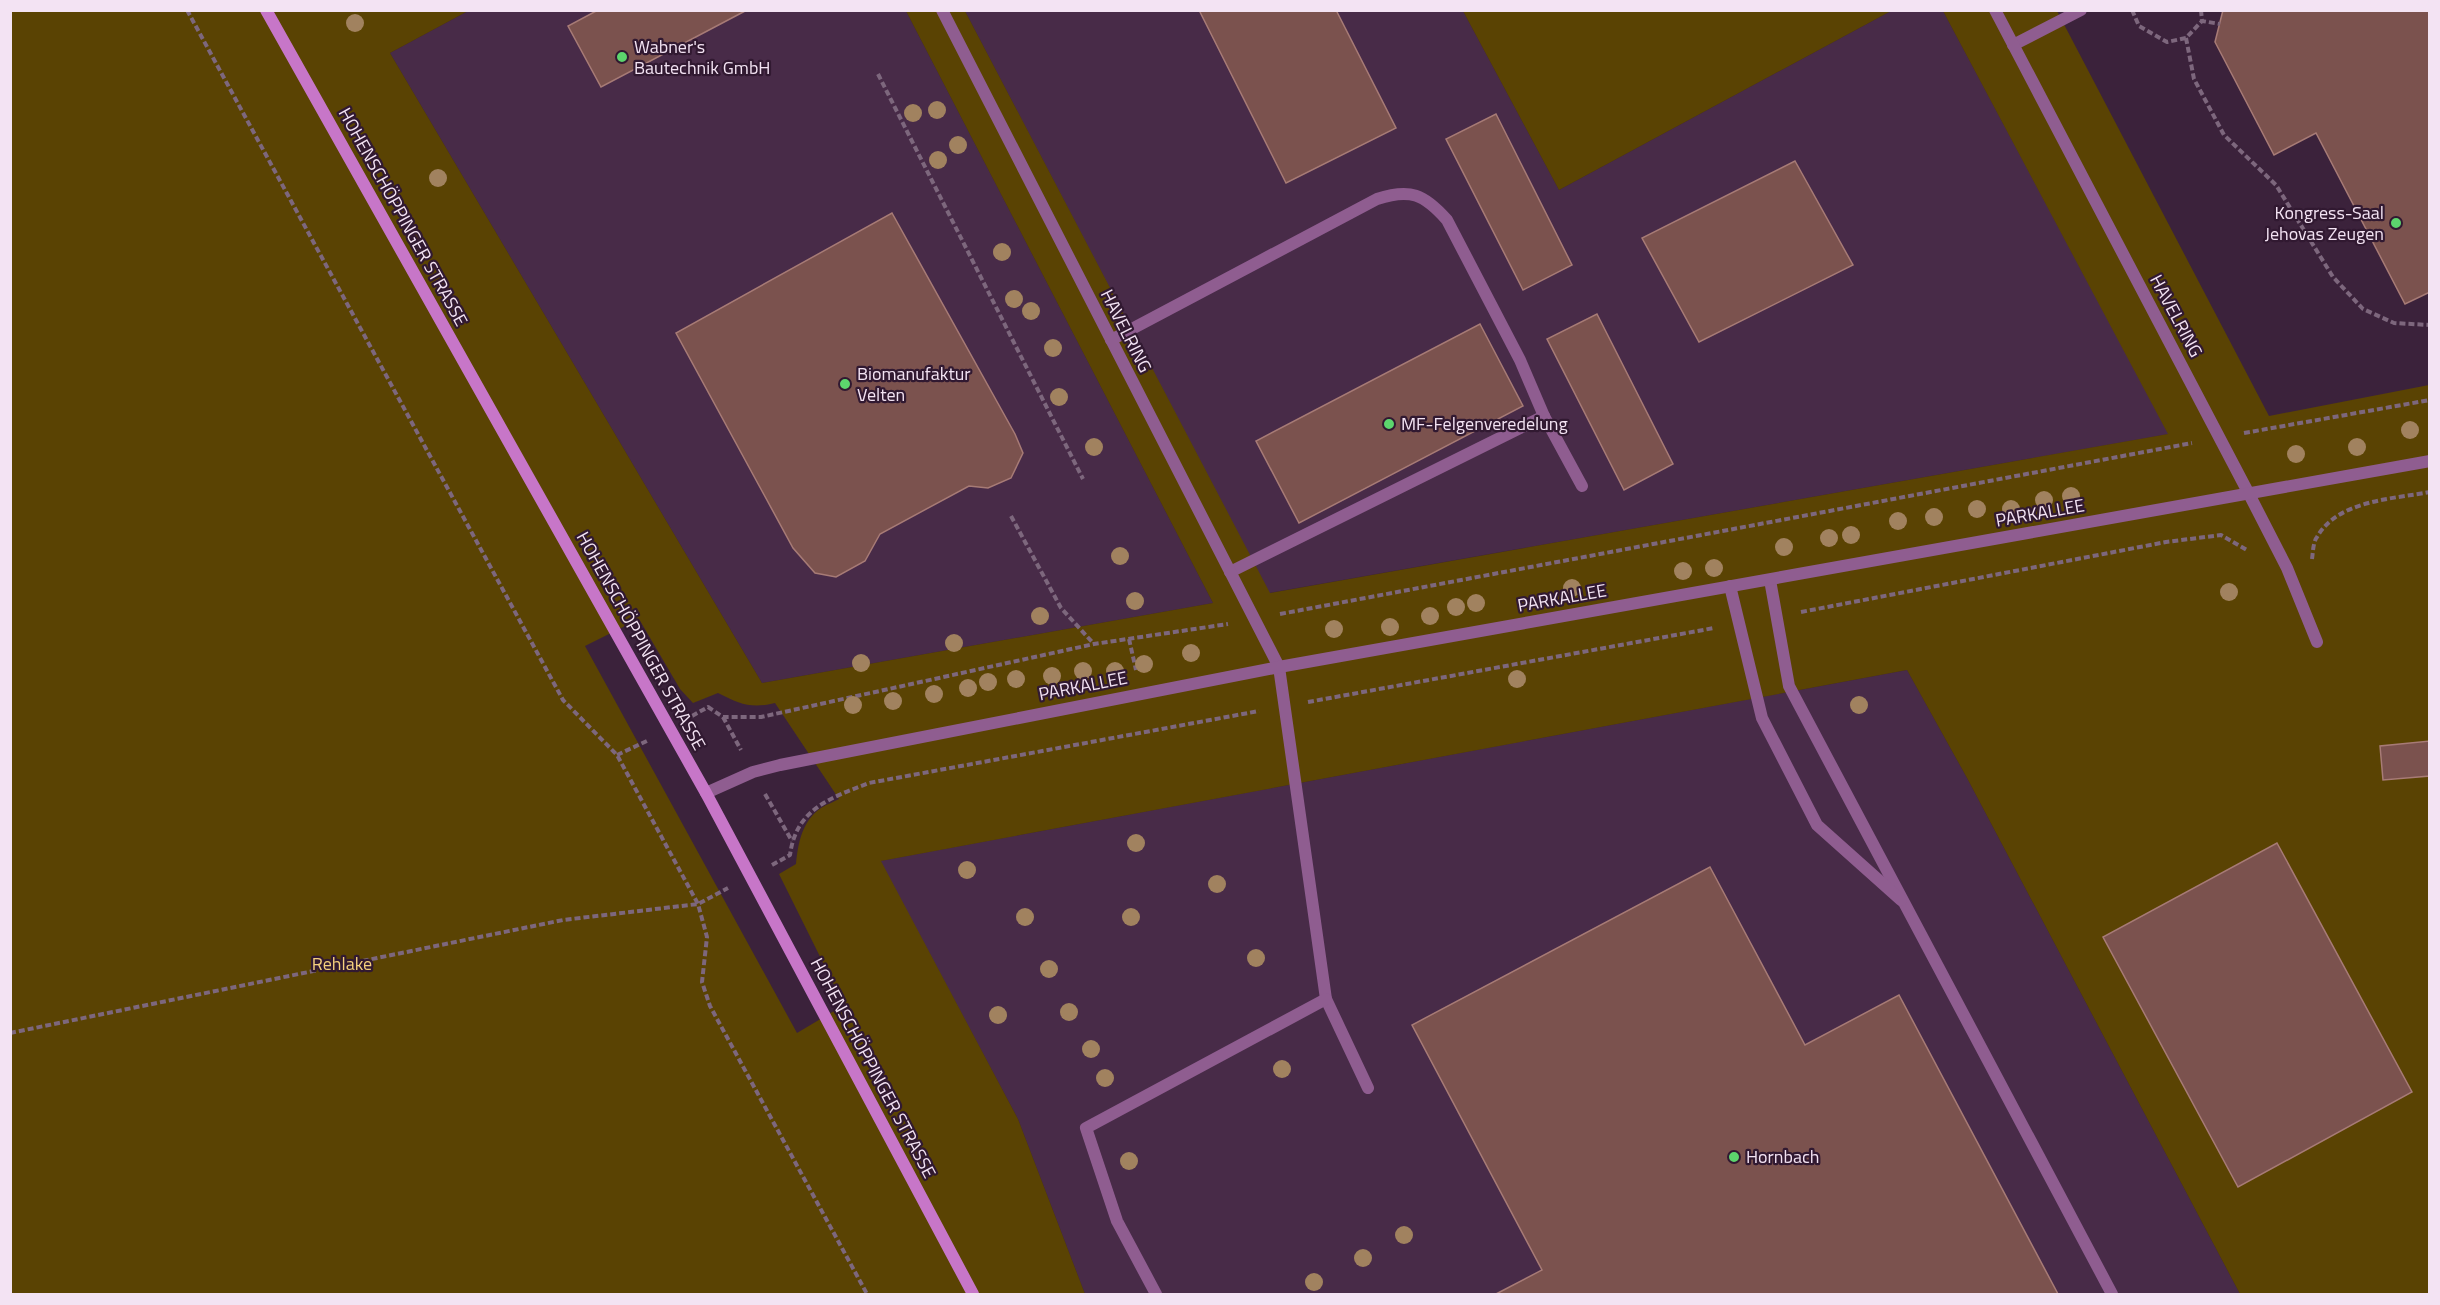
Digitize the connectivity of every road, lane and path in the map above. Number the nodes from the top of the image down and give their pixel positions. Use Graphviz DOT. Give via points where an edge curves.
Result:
graph roads {
  1 [pos="187,10"];
  2 [pos="266,10"];
  3 [pos="942,10"];
  4 [pos="1995,10"];
  5 [pos="2081,10"];
  6 [pos="2132,10"];
  7 [pos="2201,10"];
  8 [pos="2202,21"];
  9 [pos="2220,24"];
  10 [pos="2186,38"];
  11 [pos="2013,45"];
  12 [pos="878,74"];
  13 [pos="2430,325"];
  14 [pos="1111,340"];
  15 [pos="2430,400"];
  16 [pos="1545,416"];
  17 [pos="2219,438"];
  18 [pos="2430,461"];
  19 [pos="1083,479"];
  20 [pos="1582,486"];
  21 [pos="2430,492"];
  22 [pos="2249,494"];
  23 [pos="1011,516"];
  24 [pos="2249,551"];
  25 [pos="2287,568"];
  26 [pos="1230,572"];
  27 [pos="1770,580"];
  28 [pos="1730,586"];
  29 [pos="1777,617"];
  30 [pos="1254,619"];
  31 [pos="1739,623"];
  32 [pos="2317,642"];
  33 [pos="1094,644"];
  34 [pos="1279,667"];
  35 [pos="1284,706"];
  36 [pos="670,728"];
  37 [pos="617,755"];
  38 [pos="706,793"];
  39 [pos="776,863"];
  40 [pos="719,893"];
  41 [pos="698,904"];
  42 [pos="1906,905"];
  43 [pos="1326,999"];
  44 [pos="10,1034"];
  45 [pos="1368,1088"];
  46 [pos="867,1294"];
  47 [pos="974,1294"];
  48 [pos="1156,1294"];
  49 [pos="2112,1294"];
  1 -- 37 [label="path" via="563,700"];
  2 -- 36 [label="main road, HOHENSCHÖPPINGER STRASSE"];
  3 -- 14 [label="street, HAVELRING"];
  4 -- 11 [label="street, HAVELRING"];
  5 -- 11 [label="street"];
  6 -- 10 [label="path" via="2139,26 2167,42"];
  7 -- 8 [label="path"];
  8 -- 9 [label="path"];
  8 -- 10 [label="path"];
  10 -- 13 [label="path" via="2194,79 2224,135 2276,186 2333,277 2363,309 2394,323"];
  11 -- 17 [label="street, HAVELRING"];
  12 -- 19 [label="path"];
  14 -- 16 [label="street" via="1377,200 1397,192 1415,194 1447,220"];
  14 -- 26 [label="street, HAVELRING"];
  15 -- 17 [label="path"];
  16 -- 20 [label="street"];
  16 -- 26 [label="street"];
  17 -- 22 [label="street, HAVELRING"];
  17 -- 30 [label="path"];
  18 -- 22 [label="street, PARKALLEE"];
  21 -- 25 [label="path" via="2364,504 2336,516 2316,537 2312,561"];
  22 -- 25 [label="street, HAVELRING"];
  22 -- 27 [label="street, PARKALLEE"];
  23 -- 33 [label="path" via="1060,608"];
  24 -- 29 [label="path" via="2221,535 2166,542"];
  25 -- 32 [label="street, HAVELRING"];
  26 -- 30 [label="street, HAVELRING"];
  27 -- 28 [label="street, PARKALLEE"];
  27 -- 29 [label="street"];
  28 -- 31 [label="street"];
  28 -- 34 [label="street, PARKALLEE"];
  29 -- 42 [label="street" via="1789,686"];
  30 -- 33 [label="path"];
  30 -- 34 [label="street, HAVELRING"];
  31 -- 35 [label="path"];
  31 -- 42 [label="street" via="1762,718 1817,825"];
  33 -- 36 [label="path" via="761,717 723,717 708,707"];
  34 -- 35 [label="street"];
  34 -- 38 [label="street, PARKALLEE" via="780,765 753,772"];
  35 -- 39 [label="path" via="869,783 810,810 792,841 790,855"];
  35 -- 43 [label="street"];
  36 -- 37 [label="path"];
  36 -- 38 [label="main road, HOHENSCHÖPPINGER STRASSE"];
  37 -- 41 [label="path"];
  38 -- 47 [label="main road, HOHENSCHÖPPINGER STRASSE"];
  40 -- 41 [label="path"];
  41 -- 44 [label="path" via="563,920"];
  41 -- 46 [label="path" via="707,937 702,982 710,1006"];
  42 -- 49 [label="street"];
  43 -- 45 [label="street"];
  43 -- 48 [label="street" via="1086,1128 1118,1221"];
}
